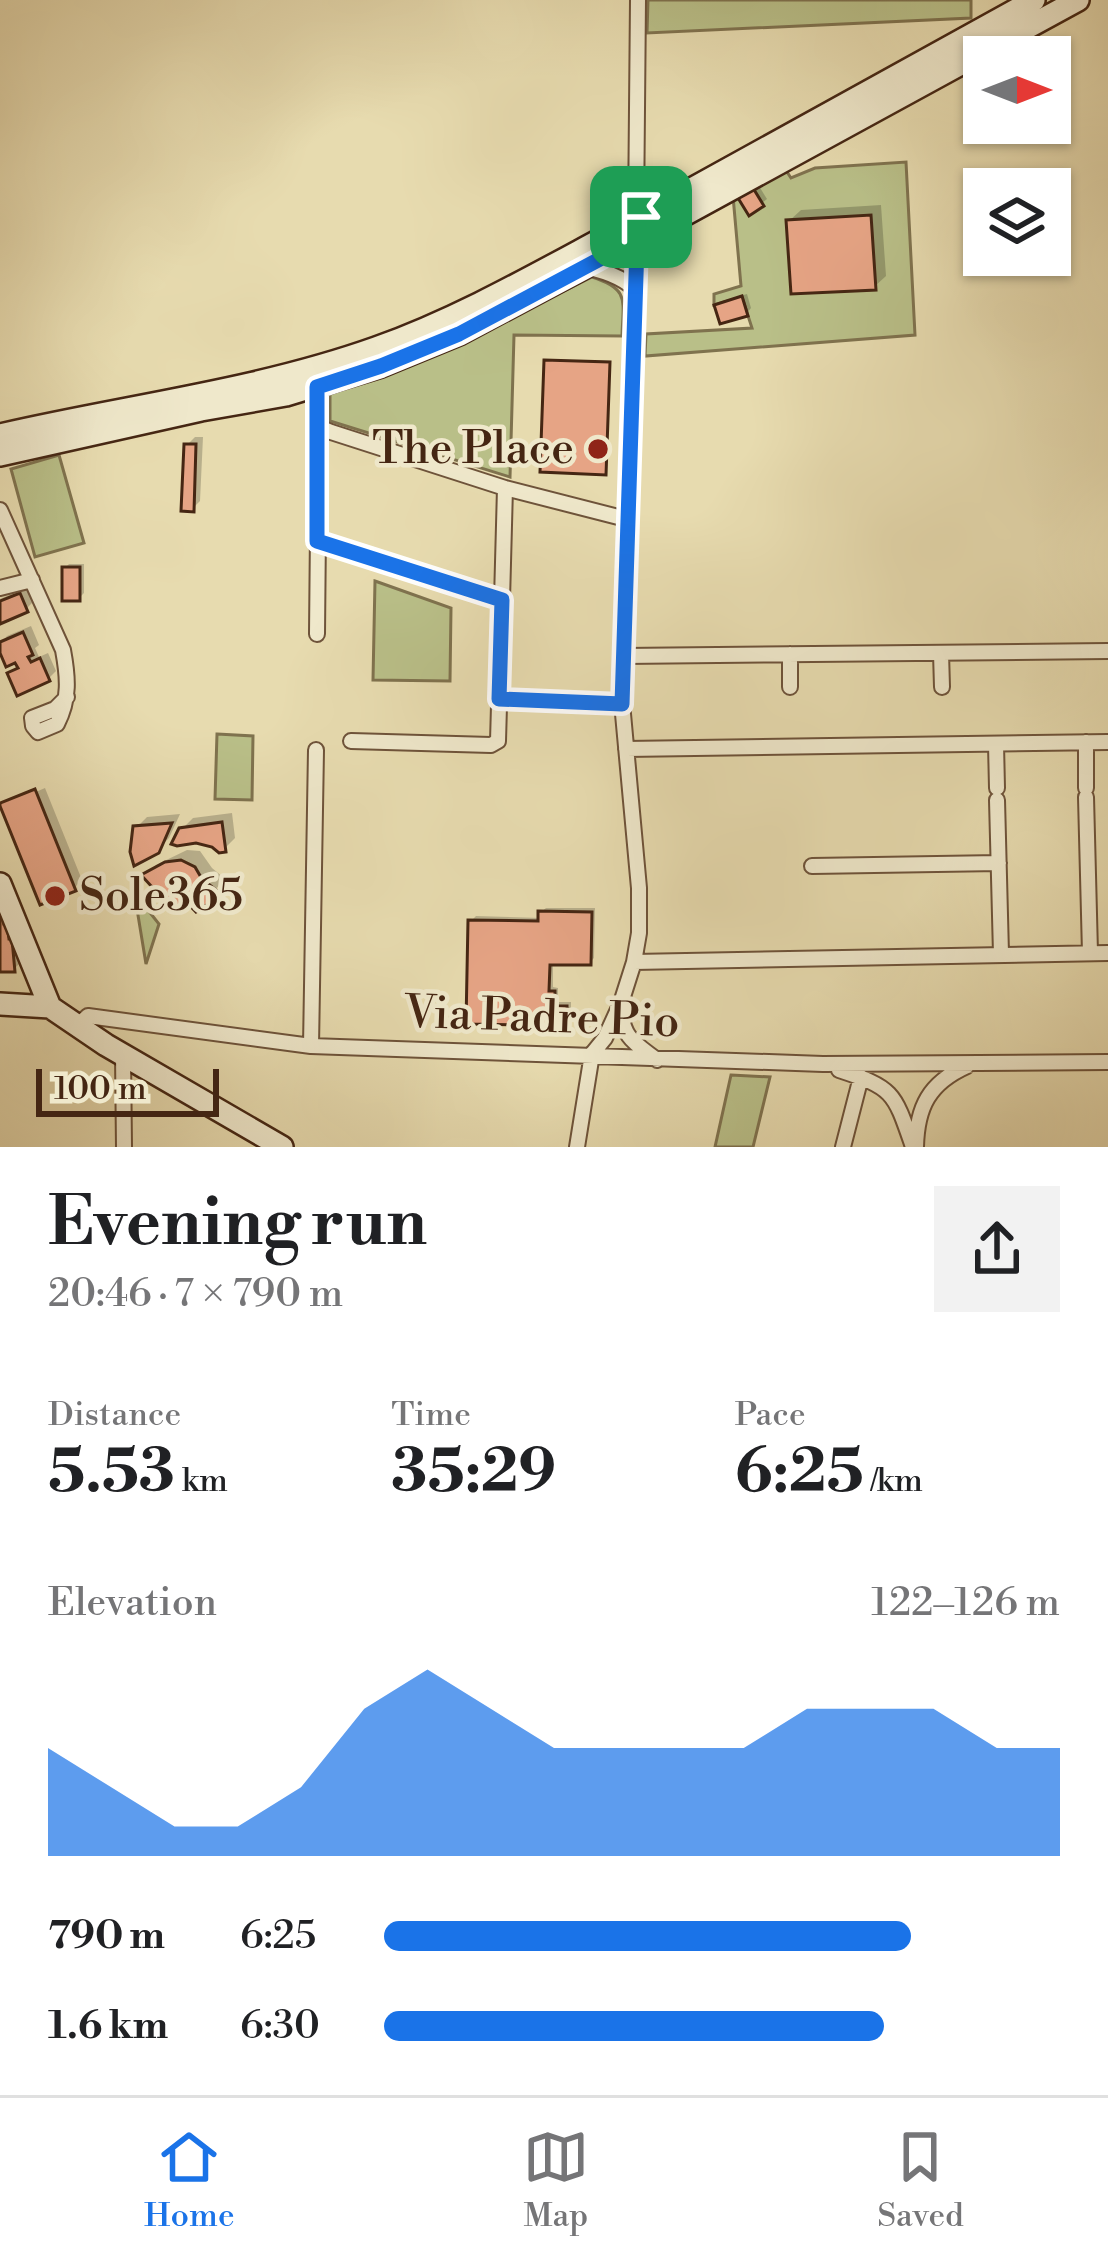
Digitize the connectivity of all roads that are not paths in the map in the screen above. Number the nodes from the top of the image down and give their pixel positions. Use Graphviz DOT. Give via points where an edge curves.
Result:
graph roads {
  1 [pos="638,0"];
  2 [pos="1034,0"];
  3 [pos="1078,0"];
  4 [pos="636,230"];
  5 [pos="583,268"];
  6 [pos="635,289"];
  7 [pos="317,387"];
  8 [pos="199,402"];
  9 [pos="319,427"];
  10 [pos="0,435"];
  11 [pos="0,455"];
  12 [pos="506,488"];
  13 [pos="0,510"];
  14 [pos="630,520"];
  15 [pos="317,541"];
  16 [pos="32,580"];
  17 [pos="0,588"];
  18 [pos="502,600"];
  19 [pos="317,634"];
  20 [pos="1108,651"];
  21 [pos="941,653"];
  22 [pos="790,654"];
  23 [pos="624,656"];
  24 [pos="790,688"];
  25 [pos="942,688"];
  26 [pos="67,697"];
  27 [pos="499,699"];
  28 [pos="622,704"];
  29 [pos="351,741"];
  30 [pos="1086,742"];
  31 [pos="1108,742"];
  32 [pos="996,744"];
  33 [pos="626,749"];
  34 [pos="316,750"];
  35 [pos="999,863"];
  36 [pos="812,866"];
  37 [pos="0,884"];
  38 [pos="1108,952"];
  39 [pos="1090,953"];
  40 [pos="1001,954"];
  41 [pos="634,962"];
  42 [pos="621,1003"];
  43 [pos="0,1004"];
  44 [pos="50,1007"];
  45 [pos="112,1019"];
  46 [pos="77,1026"];
  47 [pos="311,1046"];
  48 [pos="114,1050"];
  49 [pos="592,1054"];
  50 [pos="657,1060"];
  51 [pos="1108,1062"];
  52 [pos="823,1064"];
  53 [pos="971,1064"];
  54 [pos="861,1077"];
  55 [pos="124,1147"];
  56 [pos="282,1147"];
  57 [pos="577,1147"];
  58 [pos="843,1147"];
  59 [pos="914,1147"];
  1 -- 4 [label="street"];
  2 -- 4 [label="street"];
  3 -- 4 [label="street"];
  4 -- 5 [label="street"];
  4 -- 6 [label="street"];
  4 -- 8 [label="street" via="378,347"];
  5 -- 6 [label="street"];
  5 -- 7 [label="street" via="459,334"];
  6 -- 14 [label="street"];
  7 -- 8 [label="street"];
  7 -- 9 [label="street"];
  8 -- 10 [label="street"];
  8 -- 11 [label="street"];
  9 -- 12 [label="street"];
  9 -- 15 [label="street"];
  12 -- 14 [label="street"];
  12 -- 18 [label="street"];
  13 -- 16 [label="street"];
  14 -- 23 [label="street"];
  15 -- 18 [label="street"];
  15 -- 19 [label="street"];
  16 -- 17 [label="street"];
  16 -- 26 [label="street" via="63,650"];
  18 -- 27 [label="street"];
  20 -- 21 [label="street"];
  21 -- 22 [label="street"];
  21 -- 25 [label="street"];
  22 -- 23 [label="street"];
  22 -- 24 [label="street"];
  23 -- 28 [label="street"];
  27 -- 28 [label="street"];
  27 -- 29 [label="street" via="498,741 491,745"];
  28 -- 33 [label="street"];
  30 -- 31 [label="street"];
  30 -- 32 [label="street"];
  30 -- 39 [label="street"];
  32 -- 33 [label="street"];
  32 -- 35 [label="street"];
  33 -- 41 [label="street" via="639,888"];
  34 -- 47 [label="street"];
  35 -- 36 [label="street"];
  35 -- 40 [label="street"];
  37 -- 44 [label="street"];
  38 -- 39 [label="street"];
  39 -- 40 [label="street"];
  40 -- 41 [label="street"];
  41 -- 42 [label="street"];
  42 -- 49 [label="street"];
  42 -- 50 [label="street" via="622,1026"];
  43 -- 44 [label="street"];
  44 -- 46 [label="street"];
  45 -- 46 [label="street, Via Padre Pio" via="88,1016"];
  45 -- 47 [label="street, Via Padre Pio"];
  45 -- 48 [label="street" via="102,1035"];
  46 -- 48 [label="street"];
  47 -- 49 [label="street, Via Padre Pio"];
  48 -- 55 [label="street"];
  48 -- 56 [label="street"];
  49 -- 50 [label="street, Via Padre Pio"];
  49 -- 57 [label="street"];
  50 -- 52 [label="street, Via Padre Pio"];
  51 -- 53 [label="street, Via Padre Pio"];
  52 -- 53 [label="street, Via Padre Pio"];
  52 -- 54 [label="street"];
  53 -- 59 [label="street" via="937,1083"];
  54 -- 58 [label="street"];
  54 -- 59 [label="street" via="892,1095"];
}
